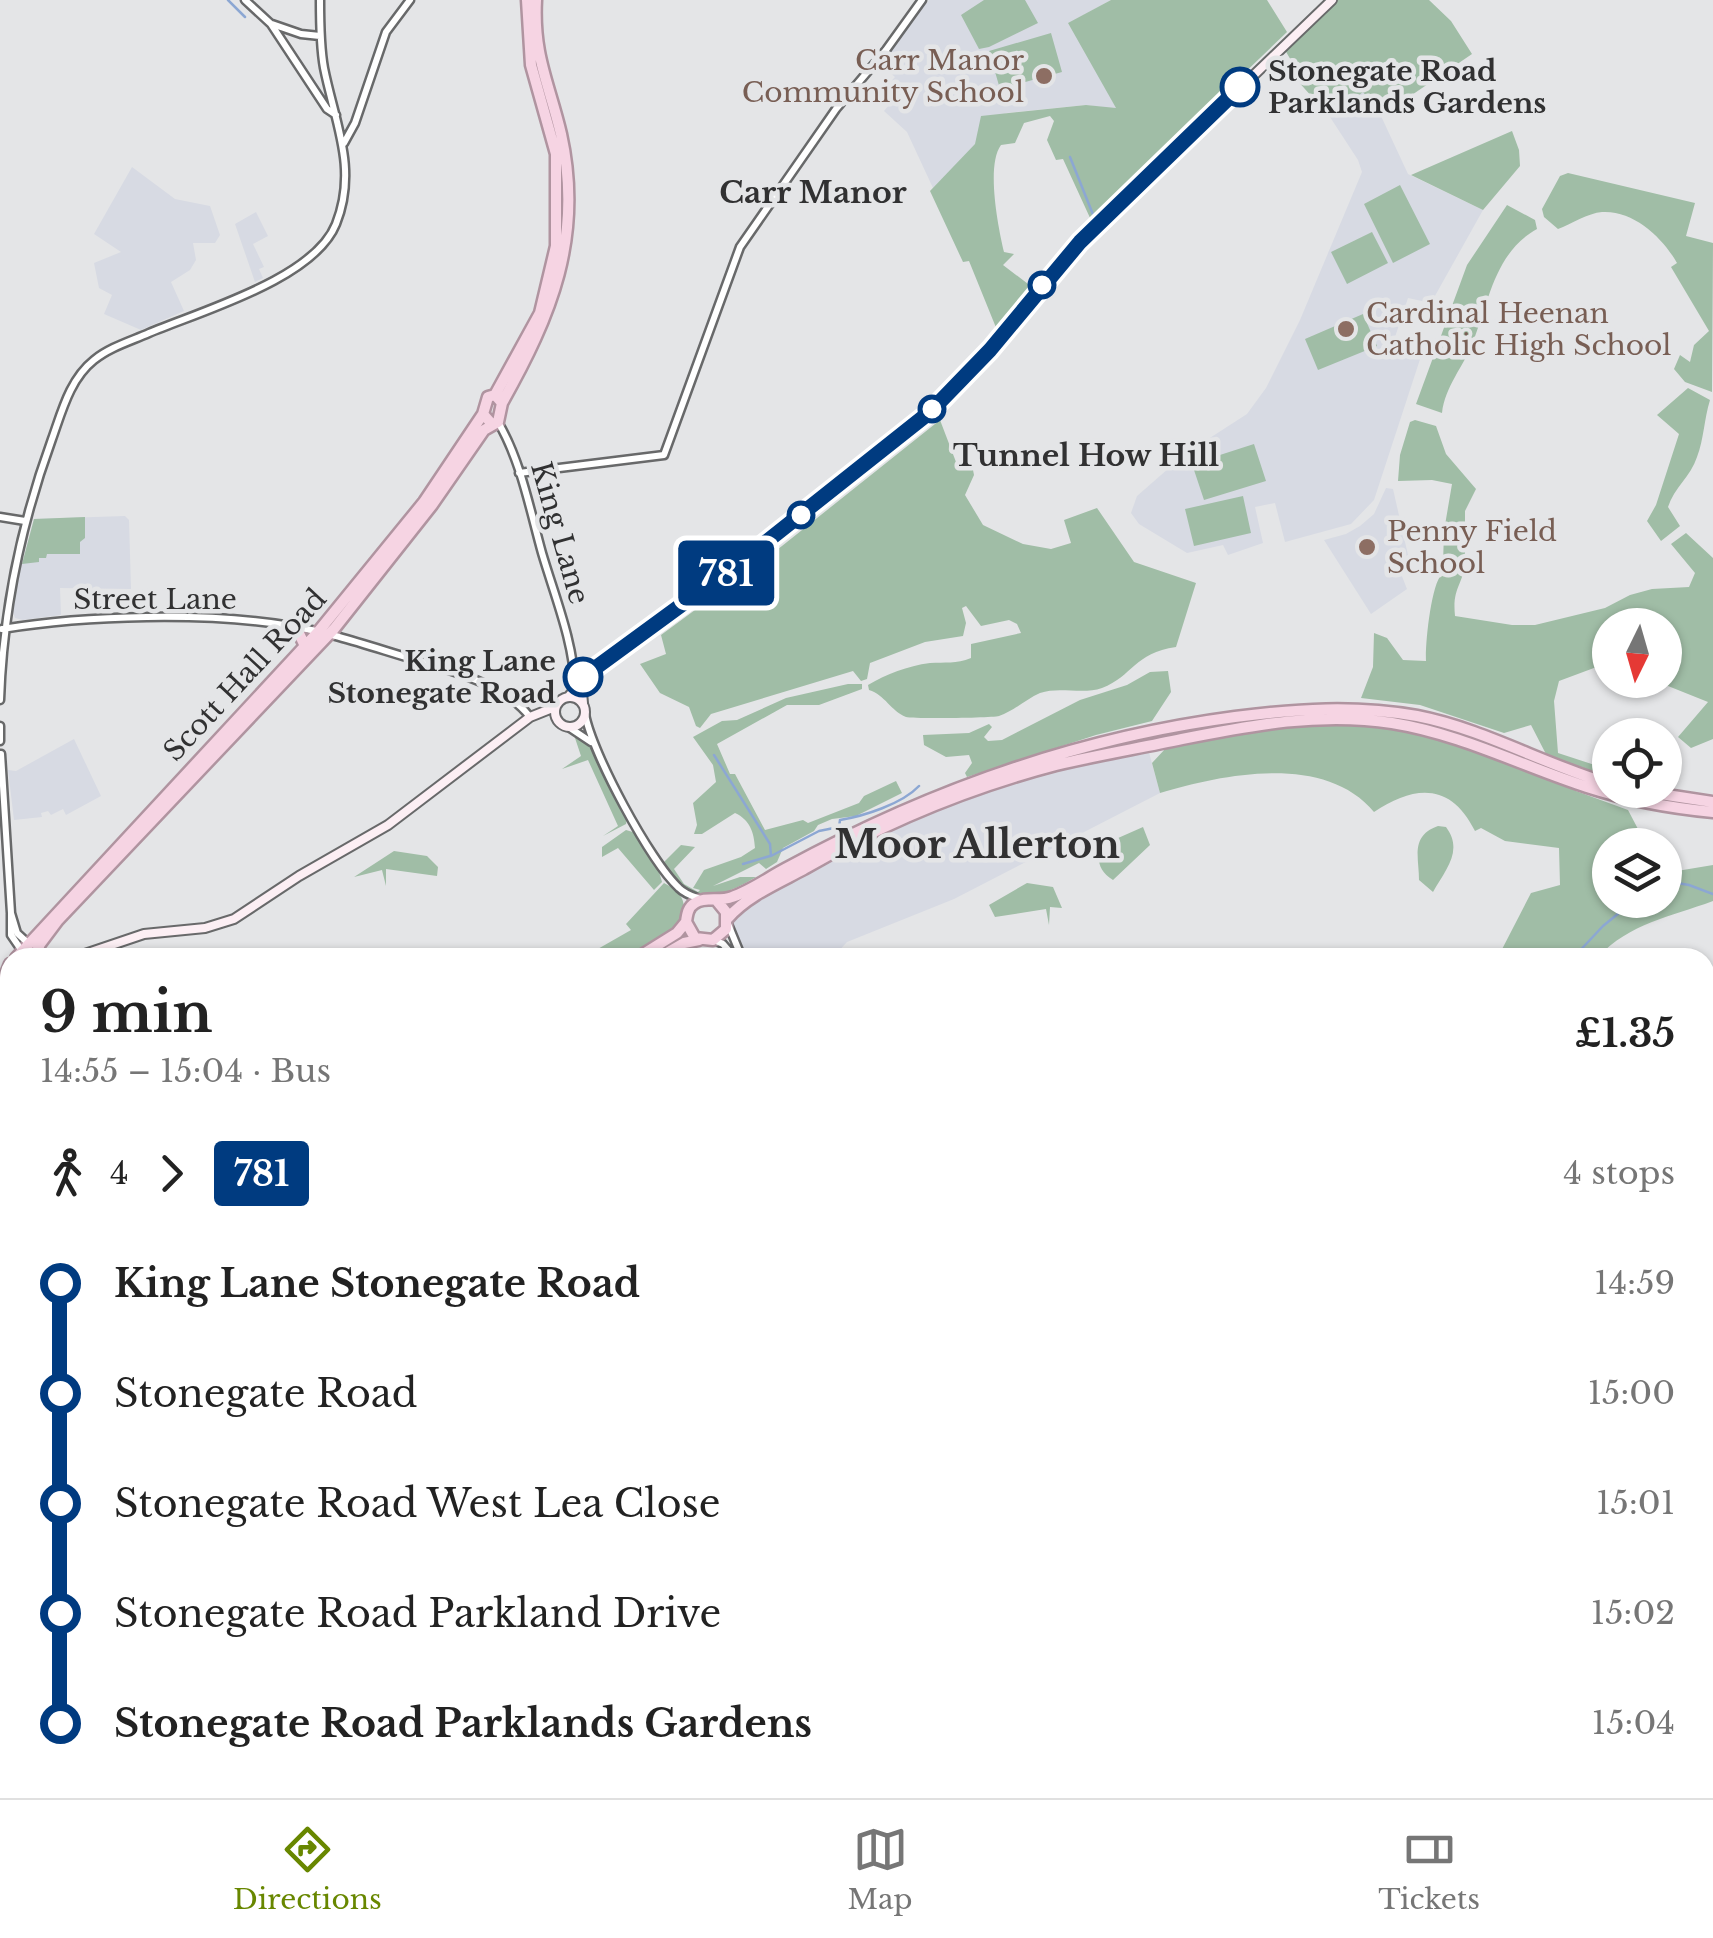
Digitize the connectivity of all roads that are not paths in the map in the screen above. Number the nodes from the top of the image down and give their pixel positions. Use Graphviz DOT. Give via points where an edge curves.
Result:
graph roads {
  1 [pos="246,0"];
  2 [pos="320,0"];
  3 [pos="410,0"];
  4 [pos="527,0"];
  5 [pos="536,0"];
  6 [pos="922,0"];
  7 [pos="1332,0"];
  8 [pos="271,24"];
  9 [pos="320,36"];
  10 [pos="314,87"];
  11 [pos="329,88"];
  12 [pos="336,115"];
  13 [pos="344,144"];
  14 [pos="498,399"];
  15 [pos="491,420"];
  16 [pos="519,473"];
  17 [pos="0,517"];
  18 [pos="25,521"];
  19 [pos="365,590"];
  20 [pos="339,623"];
  21 [pos="296,627"];
  22 [pos="2,629"];
  23 [pos="323,634"];
  24 [pos="344,639"];
  25 [pos="305,646"];
  26 [pos="573,660"];
  27 [pos="587,677"];
  28 [pos="575,688"];
  29 [pos="568,696"];
  30 [pos="0,700"];
  31 [pos="583,703"];
  32 [pos="555,708"];
  33 [pos="585,714"];
  34 [pos="530,718"];
  35 [pos="558,722"];
  36 [pos="0,726"];
  37 [pos="570,728"];
  38 [pos="0,741"];
  39 [pos="592,743"];
  40 [pos="1,754"];
  41 [pos="1592,777"];
  42 [pos="1,784"];
  43 [pos="1682,797"];
  44 [pos="1713,802"];
  45 [pos="1713,812"];
  46 [pos="682,891"];
  47 [pos="712,900"];
  48 [pos="687,917"];
  49 [pos="728,920"];
  50 [pos="700,940"];
  51 [pos="713,940"];
  52 [pos="23,948"];
  53 [pos="32,948"];
  54 [pos="32,948"];
  55 [pos="103,948"];
  56 [pos="653,948"];
  57 [pos="677,948"];
  58 [pos="728,948"];
  59 [pos="735,948"];
  1 -- 8 [label="street"];
  2 -- 9 [label="street"];
  3 -- 13 [label="street" via="386,32"];
  4 -- 14 [label="highway" via="532,65 556,154 556,246 540,313"];
  5 -- 14 [label="highway" via="539,61 565,158 564,247 544,324"];
  6 -- 16 [label="street" via="740,247 664,455"];
  7 -- 27 [label="main road" via="1080,242 930,412"];
  8 -- 9 [label="street"];
  8 -- 10 [label="street"];
  9 -- 11 [label="street"];
  10 -- 11 [label="street"];
  10 -- 12 [label="street"];
  11 -- 12 [label="street"];
  12 -- 13 [label="street"];
  13 -- 18 [label="street" via="344,198 330,237 311,257 105,352 76,380"];
  14 -- 15 [label="highway"];
  14 -- 15 [label="highway" via="486,400"];
  15 -- 16 [label="street, King Lane" via="508,437"];
  15 -- 19 [label="highway, Scott Hall Road"];
  15 -- 23 [label="highway, Scott Hall Road"];
  16 -- 26 [label="street, King Lane"];
  17 -- 18 [label="street"];
  18 -- 22 [label="street"];
  19 -- 20 [label="highway, Scott Hall Road"];
  19 -- 23 [label="highway"];
  20 -- 23 [label="highway, Scott Hall Road"];
  20 -- 24 [label="highway"];
  21 -- 22 [label="street, Street Lane" via="136,619"];
  21 -- 23 [label="street, Street Lane"];
  21 -- 25 [label="highway"];
  22 -- 30 [label="street"];
  23 -- 24 [label="street, Street Lane"];
  23 -- 25 [label="highway, Scott Hall Road"];
  23 -- 53 [label="highway, Scott Hall Road"];
  24 -- 34 [label="street, Street Lane" via="444,668 514,700"];
  25 -- 54 [label="highway, Scott Hall Road"];
  26 -- 27 [label="street, King Lane"];
  26 -- 28 [label="street, King Lane"];
  27 -- 28 [label="main road"];
  27 -- 31 [label="main road"];
  28 -- 29 [label="main road"];
  29 -- 31 [label="main road"];
  29 -- 32 [label="main road"];
  31 -- 33 [label="main road"];
  32 -- 34 [label="main road"];
  32 -- 35 [label="main road"];
  33 -- 37 [label="main road"];
  33 -- 39 [label="street"];
  34 -- 35 [label="main road"];
  34 -- 55 [label="main road" via="392,822 234,919"];
  35 -- 37 [label="main road"];
  36 -- 38 [label="street"];
  37 -- 39 [label="street"];
  39 -- 46 [label="street" via="634,823"];
  40 -- 42 [label="street"];
  41 -- 47 [label="highway" via="1453,726 1385,712 1305,710 1195,723 1022,763 944,791 742,893"];
  42 -- 52 [label="street" via="11,935"];
  43 -- 44 [label="highway"];
  45 -- 49 [label="highway" via="1588,788 1450,736 1372,720 1304,718 1052,766 945,801 824,857 746,902"];
  46 -- 47 [label="street"];
  46 -- 48 [label="street"];
  47 -- 48 [label="highway" via="695,902"];
  47 -- 49 [label="highway"];
  48 -- 50 [label="highway"];
  48 -- 56 [label="highway" via="677,933"];
  49 -- 51 [label="highway"];
  49 -- 59 [label="street"];
  50 -- 51 [label="highway"];
  50 -- 57 [label="highway"];
  51 -- 58 [label="street"];
}
